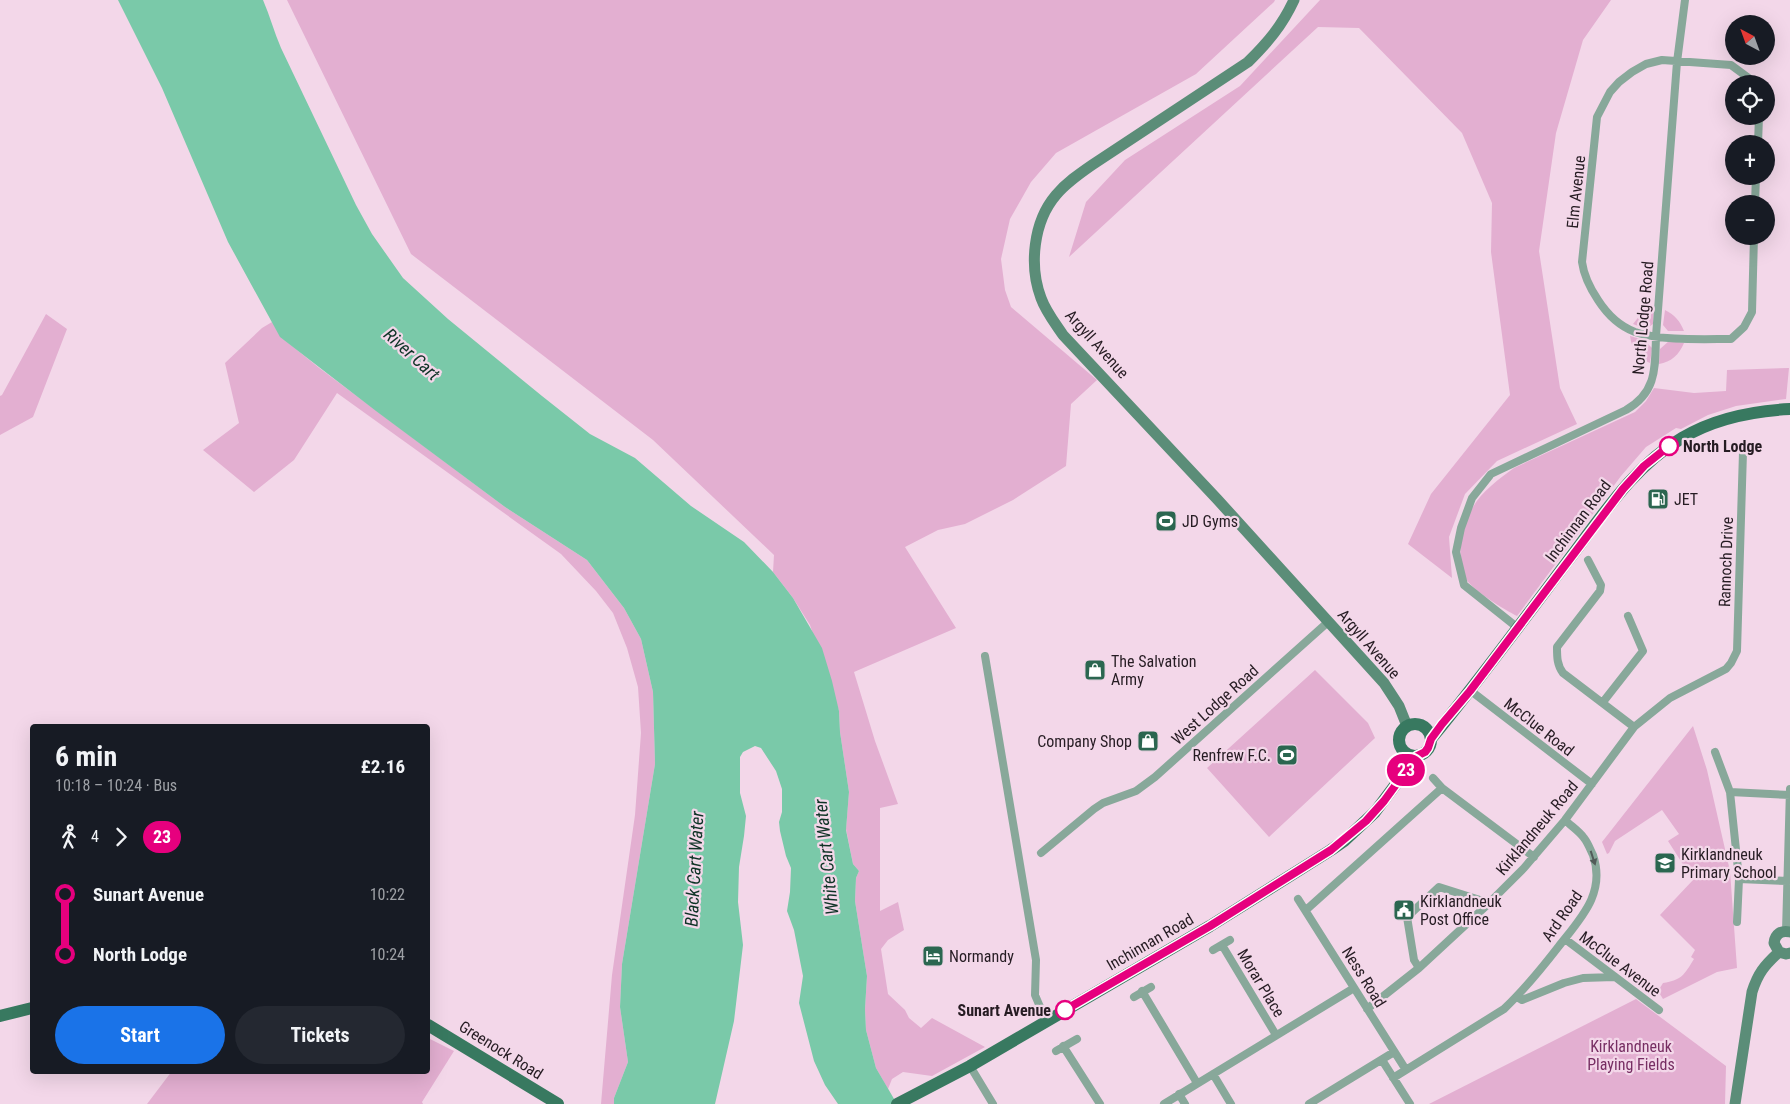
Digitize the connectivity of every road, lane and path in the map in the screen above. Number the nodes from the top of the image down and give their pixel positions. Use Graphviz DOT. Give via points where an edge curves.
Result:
graph roads {
  1 [pos="1294,0"];
  2 [pos="1685,0"];
  3 [pos="1677,62"];
  4 [pos="1745,75"];
  5 [pos="1754,245"];
  6 [pos="1656,336"];
  7 [pos="1784,409"];
  8 [pos="1743,452"];
  9 [pos="1588,560"];
  10 [pos="1628,616"];
  11 [pos="1328,622"];
  12 [pos="1518,628"];
  13 [pos="985,656"];
  14 [pos="1726,669"];
  15 [pos="1470,691"];
  16 [pos="1603,702"];
  17 [pos="1407,726"];
  18 [pos="1634,727"];
  19 [pos="1428,734"];
  20 [pos="1403,752"];
  21 [pos="1715,752"];
  22 [pos="1417,756"];
  23 [pos="1433,778"];
  24 [pos="1398,780"];
  25 [pos="1592,784"];
  26 [pos="1442,788"];
  27 [pos="1790,789"];
  28 [pos="1730,792"];
  29 [pos="1790,795"];
  30 [pos="1564,820"];
  31 [pos="1789,826"];
  32 [pos="1041,853"];
  33 [pos="1534,857"];
  34 [pos="1739,879"];
  35 [pos="1787,881"];
  36 [pos="1298,899"];
  37 [pos="1486,906"];
  38 [pos="1306,910"];
  39 [pos="1737,922"];
  40 [pos="1788,932"];
  41 [pos="1565,939"];
  42 [pos="1230,940"];
  43 [pos="1222,945"];
  44 [pos="1213,950"];
  45 [pos="1785,952"];
  46 [pos="1418,968"];
  47 [pos="1614,977"];
  48 [pos="1151,987"];
  49 [pos="1354,988"];
  50 [pos="1142,991"];
  51 [pos="1134,997"];
  52 [pos="1517,997"];
  53 [pos="30,1008"];
  54 [pos="1367,1009"];
  55 [pos="1659,1010"];
  56 [pos="0,1016"];
  57 [pos="1046,1021"];
  58 [pos="430,1026"];
  59 [pos="1276,1035"];
  60 [pos="1077,1038"];
  61 [pos="1063,1046"];
  62 [pos="1056,1051"];
  63 [pos="1394,1052"];
  64 [pos="1382,1060"];
  65 [pos="970,1066"];
  66 [pos="1406,1070"];
  67 [pos="1213,1074"];
  68 [pos="1393,1078"];
  69 [pos="1197,1084"];
  70 [pos="1180,1094"];
  71 [pos="558,1104"];
  72 [pos="897,1104"];
  73 [pos="993,1104"];
  74 [pos="1100,1104"];
  75 [pos="1164,1104"];
  76 [pos="1185,1104"];
  77 [pos="1231,1104"];
  78 [pos="1310,1104"];
  79 [pos="1410,1104"];
  80 [pos="1735,1104"];
  1 -- 11 [label="street, Argyll Avenue" via="1269,41 1248,62 1072,179 1054,196 1034,246 1036,282 1042,300 1064,335"];
  2 -- 3 [label="street, North Lodge Road"];
  3 -- 4 [label="street, Elm Avenue" via="1730,65"];
  3 -- 6 [label="street, North Lodge Road"];
  3 -- 6 [label="street, Elm Avenue" via="1662,60 1632,72 1610,92 1597,117 1582,262 1590,288 1608,315 1626,328"];
  5 -- 6 [label="street, Elm Avenue" via="1752,312 1744,326 1730,339"];
  6 -- 12 [label="street, North Lodge Road" via="1652,383 1636,404 1491,474 1472,498 1456,552 1464,585"];
  7 -- 12 [label="main road, Inchinnan Road" via="1741,414 1704,426 1654,458 1623,489"];
  8 -- 14 [label="street, Rannoch Drive" via="1737,651"];
  9 -- 16 [label="street" via="1601,585 1600,591 1557,647 1557,659 1563,673"];
  10 -- 16 [label="street" via="1643,651"];
  11 -- 17 [label="street, Argyll Avenue" via="1384,682"];
  11 -- 32 [label="street, West Lodge Road" via="1155,777 1136,791 1103,803"];
  12 -- 15 [label="main road, Inchinnan Road"];
  13 -- 57 [label="street" via="1036,960 1035,995"];
  14 -- 18 [label="street, Kirklandneuk Road" via="1670,698"];
  15 -- 19 [label="main road, Inchinnan Road" via="1442,724"];
  15 -- 25 [label="street, McClue Road"];
  16 -- 18 [label="street"];
  17 -- 19 [label="main road" via="1419,724"];
  17 -- 20 [label="main road" via="1399,738"];
  18 -- 25 [label="street, Kirklandneuk Road"];
  19 -- 22 [label="main road" via="1428,748"];
  20 -- 22 [label="main road"];
  20 -- 24 [label="main road, Inchinnan Road"];
  21 -- 28 [label="street"];
  22 -- 24 [label="main road, Inchinnan Road"];
  23 -- 26 [label="street"];
  24 -- 57 [label="main road, Inchinnan Road" via="1366,821 1331,850 1210,926"];
  25 -- 30 [label="street, Kirklandneuk Road"];
  26 -- 33 [label="street"];
  26 -- 38 [label="street"];
  27 -- 29 [label="street"];
  28 -- 29 [label="street"];
  28 -- 34 [label="street"];
  29 -- 31 [label="street"];
  30 -- 33 [label="street, Kirklandneuk Road"];
  30 -- 41 [label="street, Ard Road, one-way" via="1588,844 1597,875 1592,900"];
  31 -- 35 [label="street"];
  33 -- 37 [label="street, Kirklandneuk Road"];
  34 -- 35 [label="street"];
  34 -- 39 [label="street"];
  35 -- 40 [label="street"];
  36 -- 38 [label="street, Ness Road"];
  37 -- 46 [label="street, Kirklandneuk Road"];
  37 -- 46 [label="street" via="1480,900 1439,888 1426,899 1407,917"];
  38 -- 49 [label="street, Ness Road"];
  40 -- 45 [label="street" via="1779,933 1774,939 1774,946"];
  41 -- 47 [label="street, McClue Avenue"];
  41 -- 52 [label="street, Ard Road"];
  42 -- 43 [label="street, Morar Place"];
  43 -- 44 [label="street, Morar Place"];
  43 -- 59 [label="street, Morar Place"];
  45 -- 80 [label="street" via="1766,964 1757,975"];
  46 -- 54 [label="street, Kirklandneuk Road"];
  47 -- 52 [label="street" via="1583,978 1522,1000"];
  47 -- 55 [label="street, McClue Avenue"];
  48 -- 50 [label="street"];
  49 -- 54 [label="street, Ness Road"];
  49 -- 59 [label="street"];
  50 -- 51 [label="street"];
  50 -- 69 [label="street"];
  52 -- 66 [label="street, Ard Road" via="1496,1016"];
  53 -- 56 [label="main road"];
  54 -- 63 [label="street, Ness Road"];
  57 -- 65 [label="main road, Inchinnan Road"];
  58 -- 71 [label="main road, Greenock Road"];
  59 -- 67 [label="street"];
  60 -- 61 [label="street"];
  61 -- 62 [label="street"];
  61 -- 74 [label="street"];
  63 -- 64 [label="street"];
  63 -- 66 [label="street, Ness Road"];
  64 -- 68 [label="street"];
  64 -- 78 [label="street"];
  65 -- 72 [label="main road, Inchinnan Road"];
  65 -- 73 [label="street"];
  66 -- 68 [label="street, Ard Road"];
  67 -- 69 [label="street"];
  67 -- 77 [label="street"];
  68 -- 79 [label="street"];
  69 -- 70 [label="street"];
  70 -- 75 [label="street"];
  70 -- 76 [label="street"];
}
